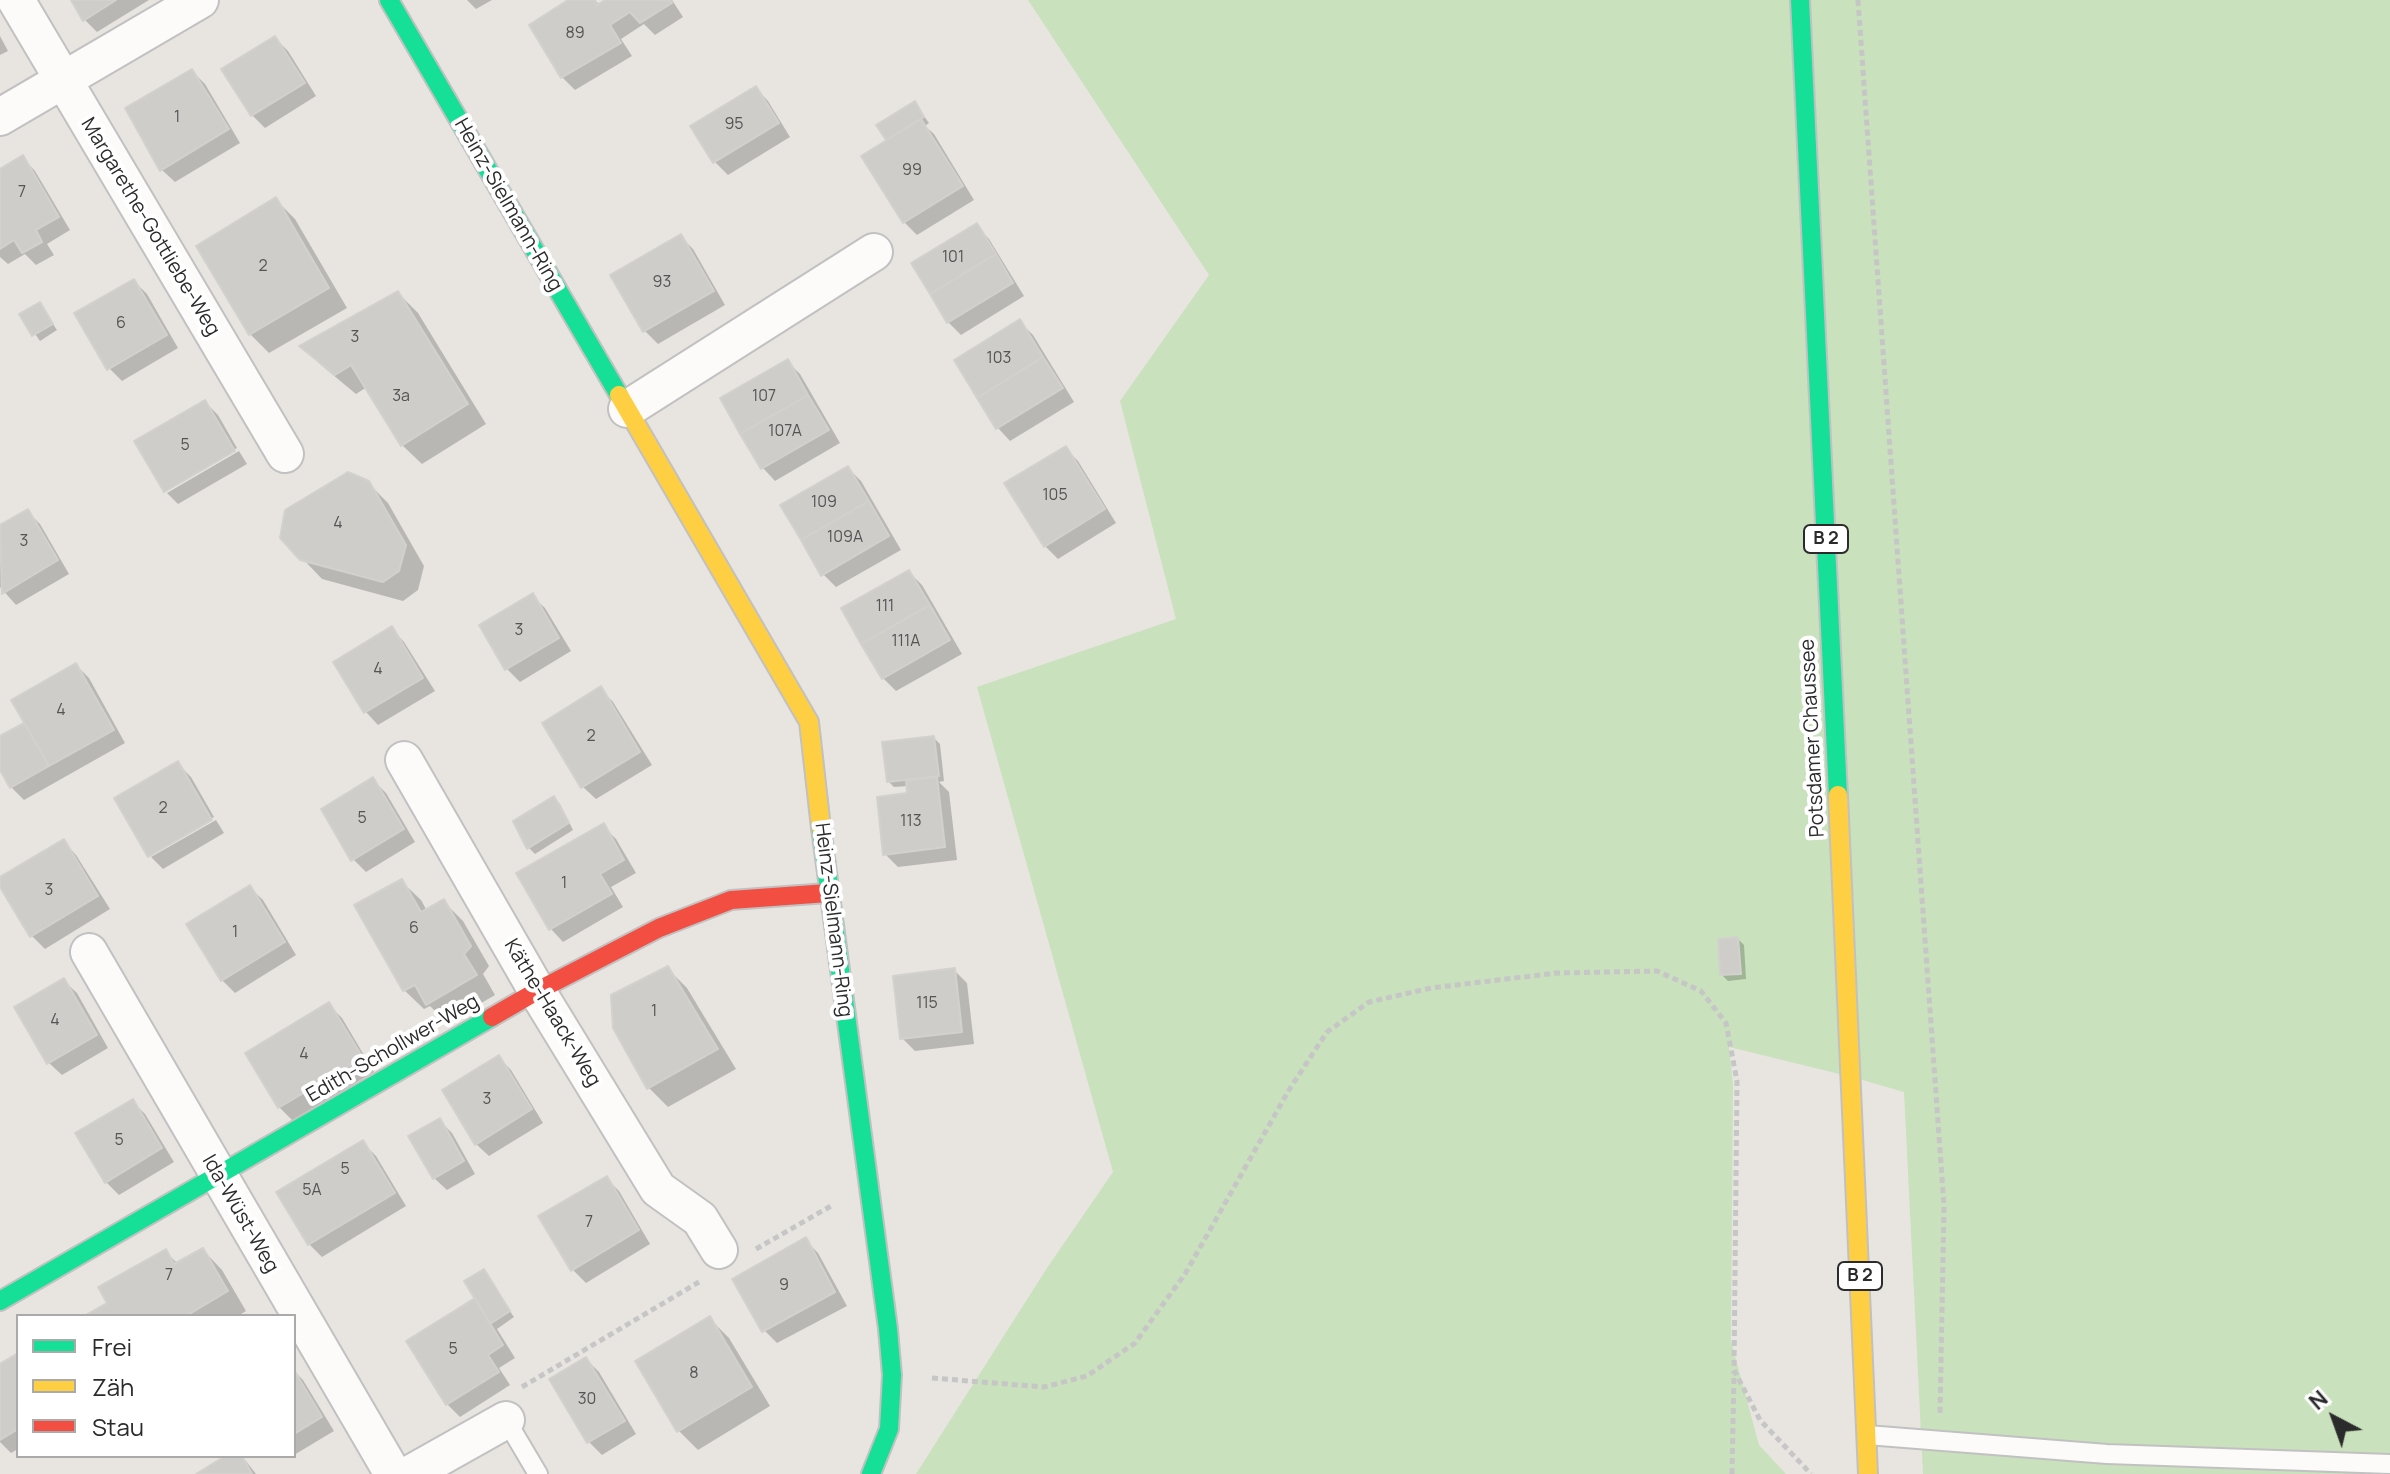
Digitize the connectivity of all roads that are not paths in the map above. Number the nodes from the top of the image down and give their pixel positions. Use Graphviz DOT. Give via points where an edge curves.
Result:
graph roads {
  1 [pos="16,0"];
  2 [pos="200,0"];
  3 [pos="389,0"];
  4 [pos="1800,0"];
  5 [pos="63,80"];
  6 [pos="0,117"];
  7 [pos="874,252"];
  8 [pos="627,409"];
  9 [pos="285,454"];
  10 [pos="404,760"];
  11 [pos="828,893"];
  12 [pos="89,952"];
  13 [pos="537,991"];
  14 [pos="217,1175"];
  15 [pos="719,1250"];
  16 [pos="0,1301"];
  17 [pos="512,1404"];
  18 [pos="1867,1435"];
  19 [pos="2390,1464"];
  20 [pos="393,1474"];
  21 [pos="410,1474"];
  22 [pos="538,1474"];
  23 [pos="871,1474"];
  24 [pos="1868,1474"];
  1 -- 5 [label="street, Margarethe-Gottliebe-Weg"];
  2 -- 5 [label="street"];
  3 -- 8 [label="street, Heinz-Sielmann-Ring"];
  4 -- 18 [label="street, Potsdamer Chaussee / B 2"];
  5 -- 6 [label="street"];
  5 -- 9 [label="street, Margarethe-Gottliebe-Weg"];
  7 -- 8 [label="street"];
  8 -- 11 [label="street, Heinz-Sielmann-Ring" via="809,722"];
  10 -- 13 [label="street, Käthe-Haack-Weg"];
  11 -- 13 [label="street, Edith-Schollwer-Weg" via="731,900 659,928"];
  11 -- 23 [label="street, Heinz-Sielmann-Ring" via="892,1375 889,1429"];
  12 -- 14 [label="street, Ida-Wüst-Weg"];
  13 -- 14 [label="street, Edith-Schollwer-Weg"];
  13 -- 15 [label="street, Käthe-Haack-Weg" via="658,1189 700,1219"];
  14 -- 16 [label="street, Edith-Schollwer-Weg"];
  14 -- 20 [label="street, Ida-Wüst-Weg"];
  17 -- 21 [label="street"];
  17 -- 22 [label="lane"];
  18 -- 19 [label="lane" via="2107,1454"];
  18 -- 24 [label="street, Potsdamer Chaussee / B 2"];
}
